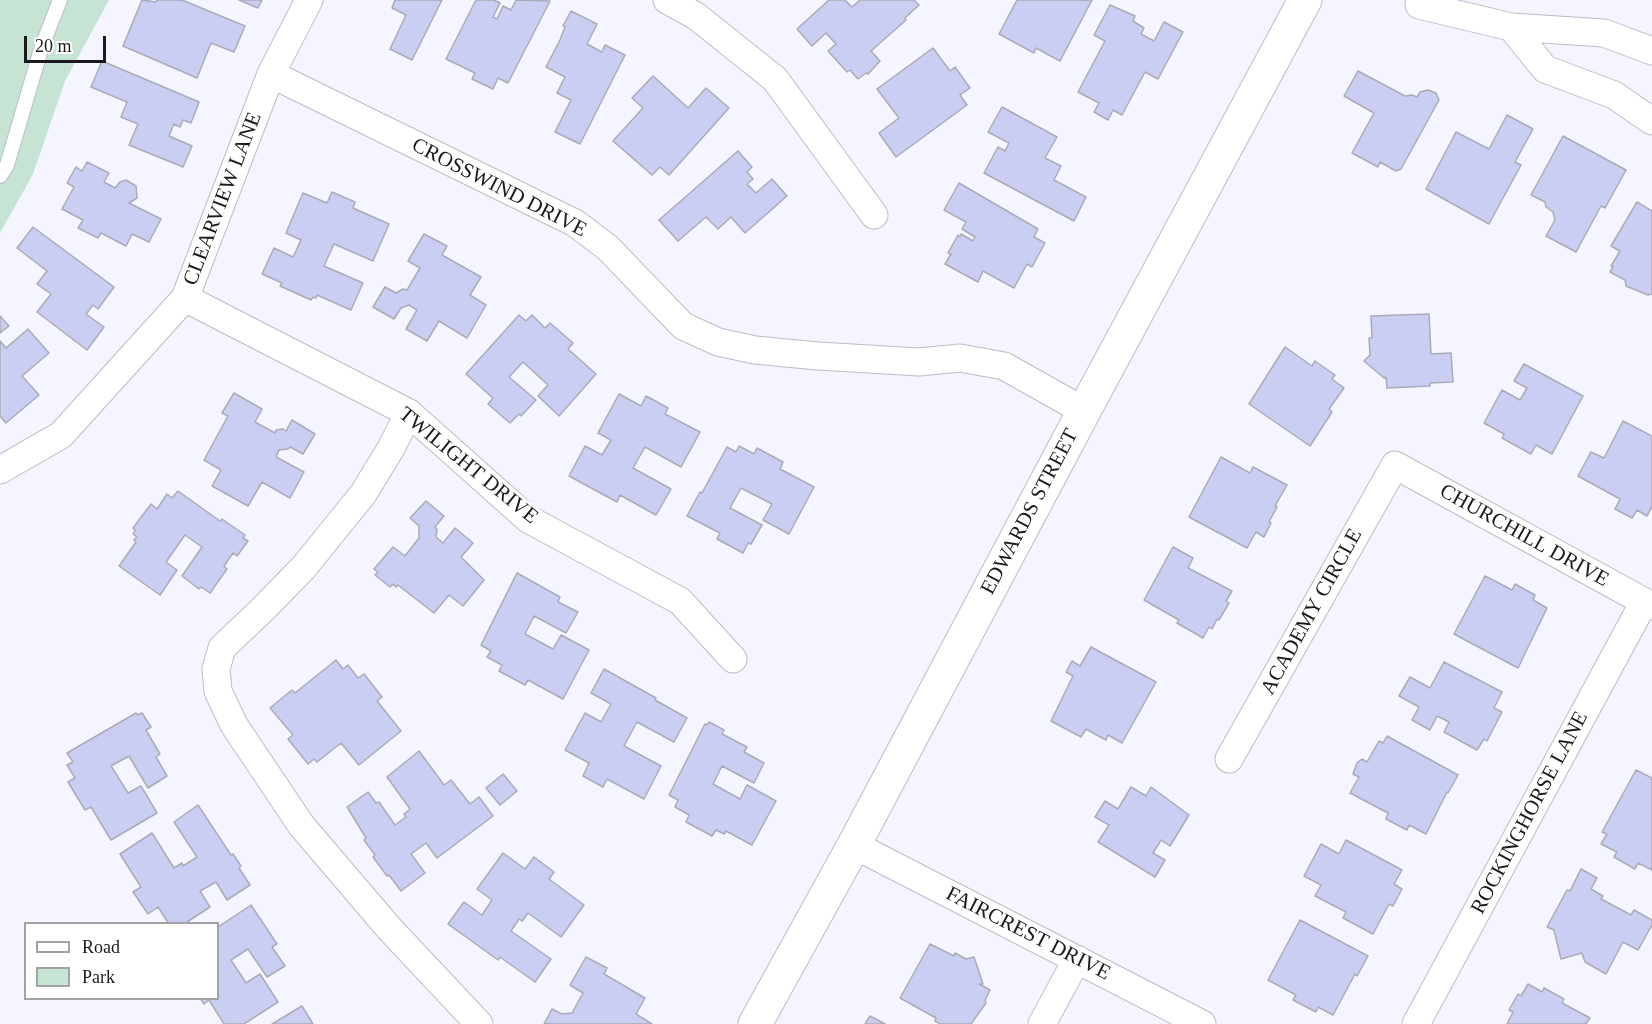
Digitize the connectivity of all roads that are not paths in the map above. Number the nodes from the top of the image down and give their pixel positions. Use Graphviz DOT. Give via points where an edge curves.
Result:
graph roads {
  1 [pos="60,0"];
  2 [pos="309,0"];
  3 [pos="667,0"];
  4 [pos="1305,0"];
  5 [pos="1419,5"];
  6 [pos="1510,27"];
  7 [pos="1652,51"];
  8 [pos="271,74"];
  9 [pos="1652,120"];
  10 [pos="0,176"];
  11 [pos="874,215"];
  12 [pos="185,298"];
  13 [pos="1084,411"];
  14 [pos="409,413"];
  15 [pos="1395,465"];
  16 [pos="0,470"];
  17 [pos="1648,604"];
  18 [pos="733,659"];
  19 [pos="1229,759"];
  20 [pos="854,845"];
  21 [pos="1077,959"];
  22 [pos="479,1024"];
  23 [pos="755,1024"];
  24 [pos="1042,1024"];
  25 [pos="1202,1024"];
  26 [pos="1416,1024"];
  1 -- 10 [label="lane" via="42,46 7,165"];
  2 -- 8 [label="street, CLEARVIEW LANE"];
  3 -- 11 [label="street" via="696,16 775,79"];
  4 -- 13 [label="main road, EDWARDS STREET"];
  5 -- 6 [label="street"];
  6 -- 7 [label="street" via="1604,33"];
  6 -- 9 [label="street" via="1545,69 1614,95"];
  8 -- 12 [label="street, CLEARVIEW LANE"];
  8 -- 13 [label="street, CROSSWIND DRIVE" via="575,223 608,248 683,326 718,342 818,356 919,362 960,358 1004,366"];
  12 -- 14 [label="street, TWILIGHT DRIVE"];
  12 -- 16 [label="street, CLEARVIEW LANE" via="61,435"];
  13 -- 20 [label="main road, EDWARDS STREET"];
  14 -- 18 [label="street, TWILIGHT DRIVE" via="528,519 680,601"];
  14 -- 22 [label="street" via="363,494 304,567 222,648 216,669 218,691 234,725 301,825 388,927"];
  15 -- 17 [label="street, CHURCHILL DRIVE"];
  15 -- 19 [label="street, ACADEMY CIRCLE"];
  17 -- 26 [label="street, ROCKINGHORSE LANE"];
  20 -- 21 [label="street, FAIRCREST DRIVE"];
  20 -- 23 [label="main road, EDWARDS STREET"];
  21 -- 24 [label="street"];
  21 -- 25 [label="street, FAIRCREST DRIVE"];
}
